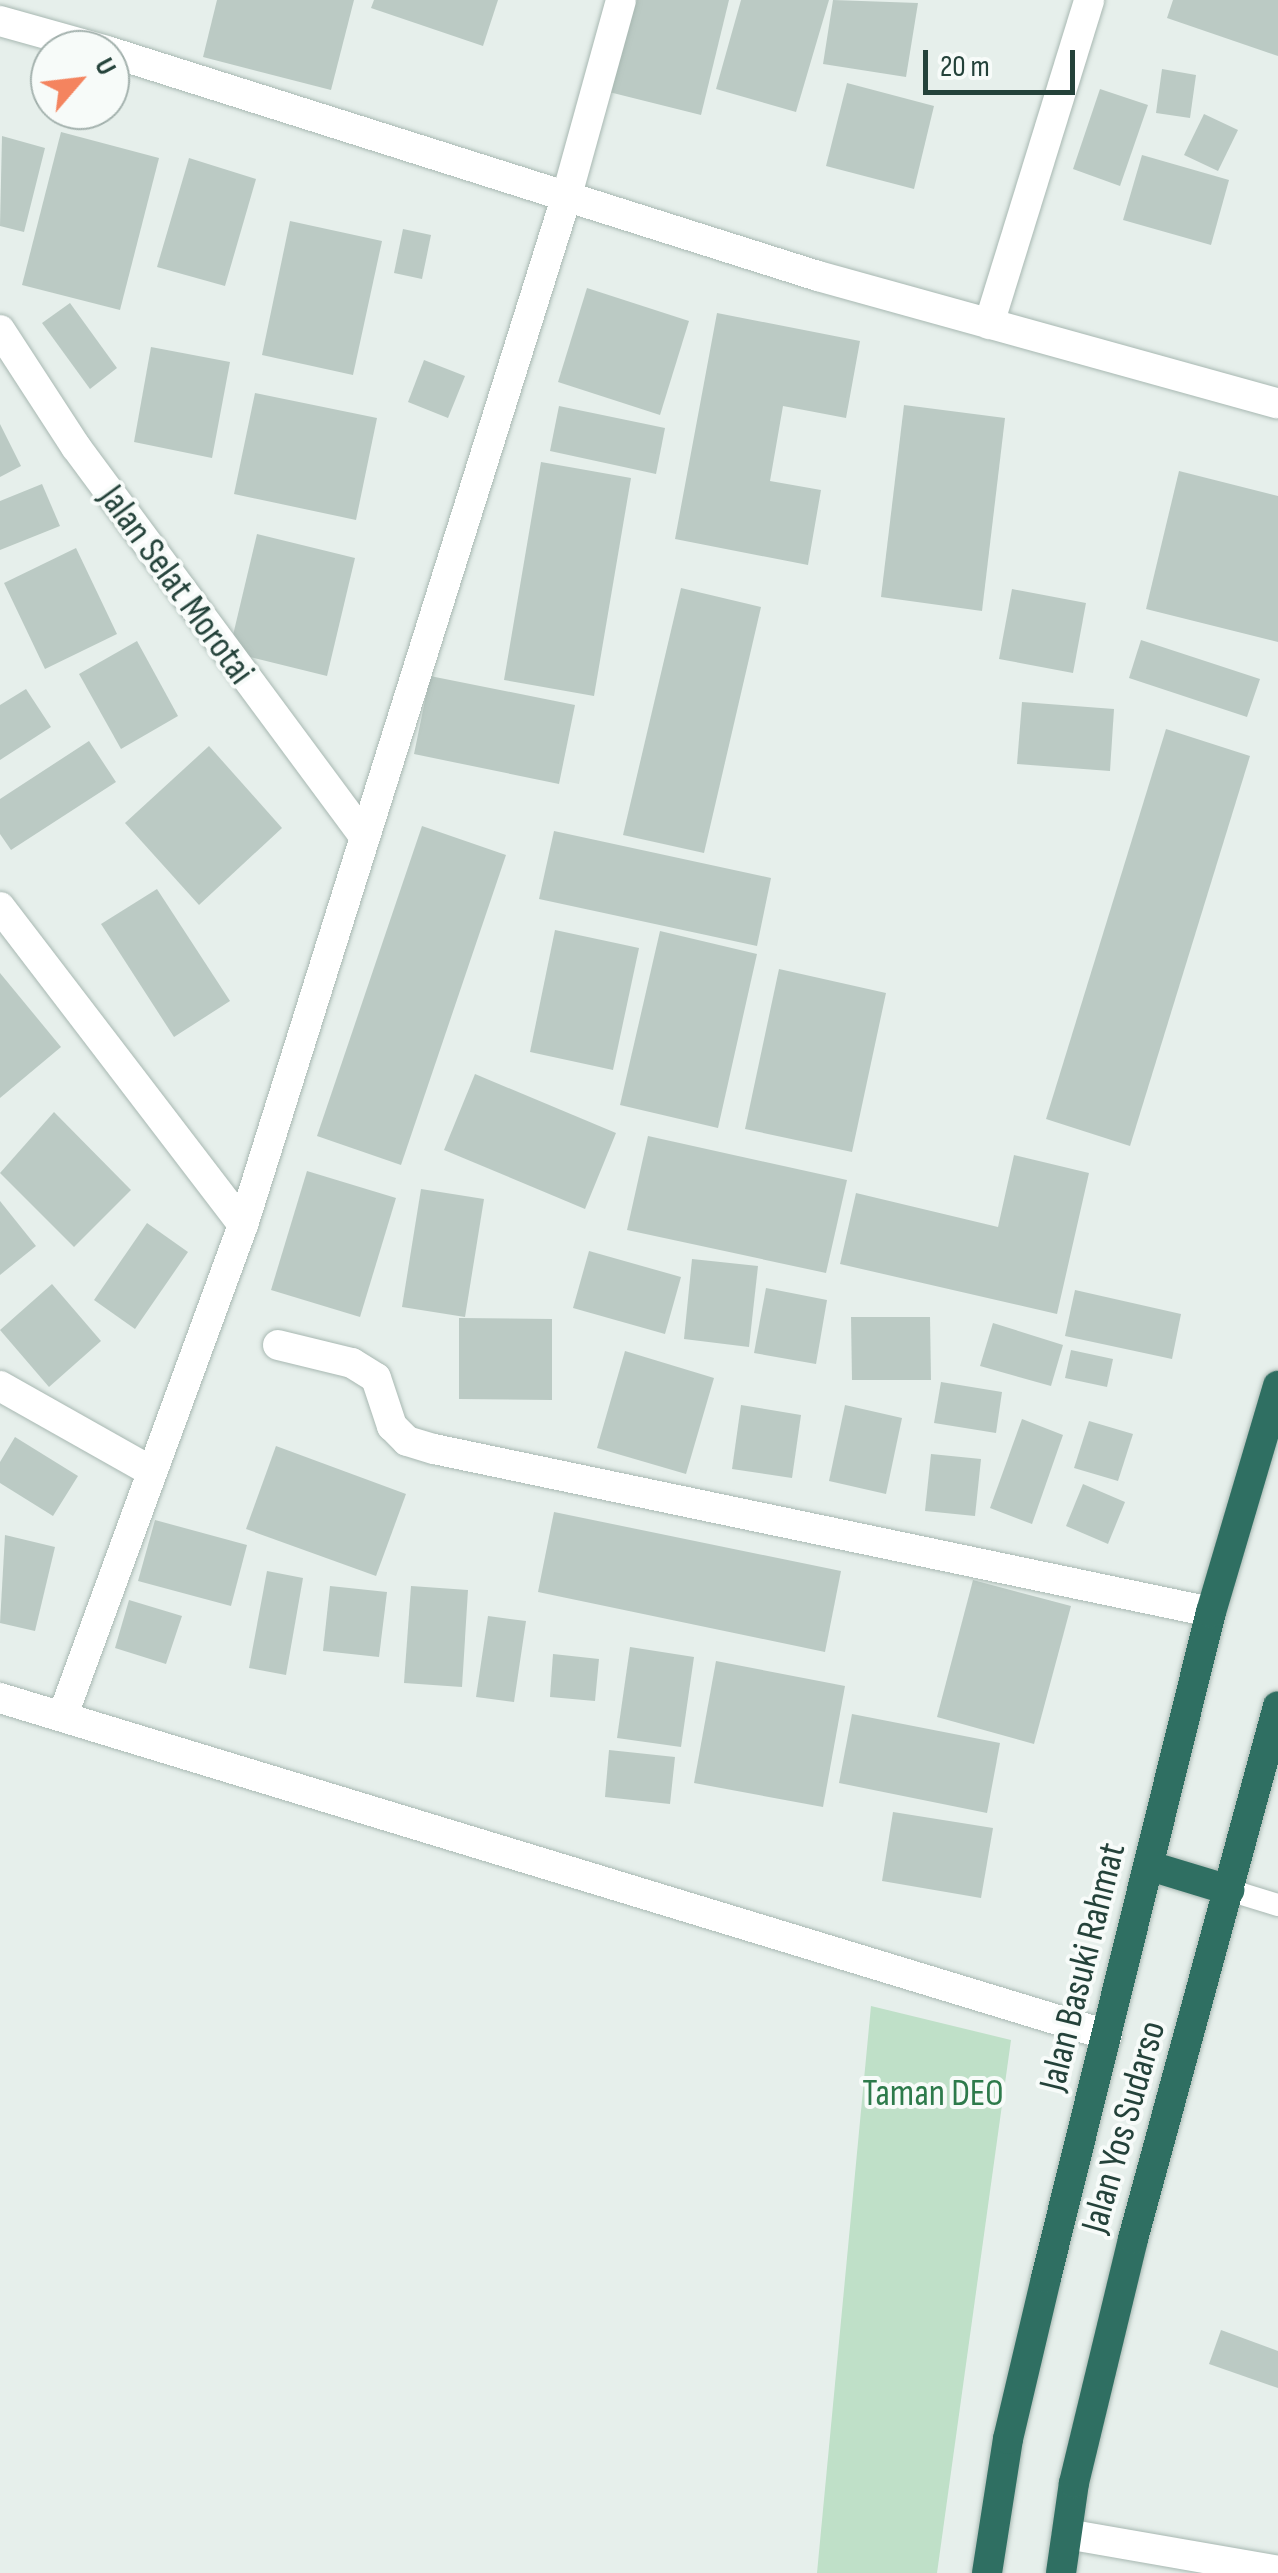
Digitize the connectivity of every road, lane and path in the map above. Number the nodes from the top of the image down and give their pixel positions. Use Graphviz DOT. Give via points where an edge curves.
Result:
graph roads {
  1 [pos="621,0"];
  2 [pos="1089,0"];
  3 [pos="0,21"];
  4 [pos="32,30"];
  5 [pos="130,58"];
  6 [pos="568,195"];
  7 [pos="989,324"];
  8 [pos="0,330"];
  9 [pos="1278,404"];
  10 [pos="362,833"];
  11 [pos="0,907"];
  12 [pos="242,1225"];
  13 [pos="278,1345"];
  14 [pos="0,1386"];
  15 [pos="1278,1386"];
  16 [pos="148,1470"];
  17 [pos="1212,1612"];
  18 [pos="0,1698"];
  19 [pos="1278,1706"];
  20 [pos="63,1715"];
  21 [pos="1150,1866"];
  22 [pos="1229,1890"];
  23 [pos="1278,1905"];
  24 [pos="1106,2035"];
  25 [pos="1067,2534"];
  26 [pos="1278,2571"];
  27 [pos="988,2573"];
  28 [pos="1061,2573"];
  1 -- 6 [label="street"];
  2 -- 7 [label="street"];
  3 -- 4 [label="street"];
  5 -- 6 [label="street"];
  6 -- 7 [label="street"];
  6 -- 10 [label="street"];
  7 -- 9 [label="street"];
  8 -- 10 [label="street, Jalan Selat Morotai" via="76,448"];
  10 -- 12 [label="street"];
  11 -- 12 [label="street"];
  12 -- 16 [label="street"];
  13 -- 17 [label="street" via="352,1364 376,1378 392,1426 407,1441 434,1449"];
  14 -- 16 [label="street"];
  15 -- 17 [label="highway, Jalan Basuki Rahmat"];
  16 -- 20 [label="street"];
  17 -- 21 [label="highway, Jalan Basuki Rahmat"];
  18 -- 20 [label="street"];
  19 -- 22 [label="highway, Jalan Yos Sudarso"];
  20 -- 24 [label="street"];
  21 -- 22 [label="highway"];
  21 -- 24 [label="highway, Jalan Basuki Rahmat"];
  22 -- 23 [label="lane"];
  22 -- 25 [label="highway, Jalan Yos Sudarso" via="1133,2239"];
  24 -- 27 [label="highway, Jalan Basuki Rahmat" via="1008,2438"];
  25 -- 26 [label="street"];
  25 -- 28 [label="highway, Jalan Yos Sudarso"];
}
